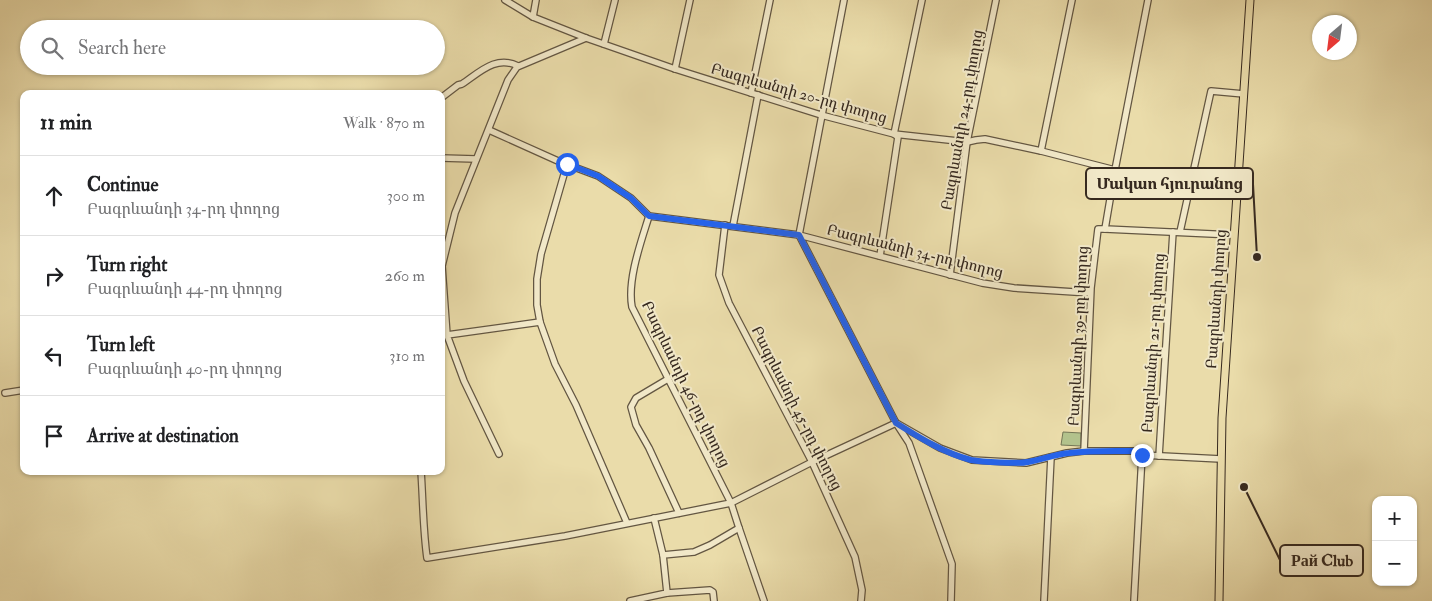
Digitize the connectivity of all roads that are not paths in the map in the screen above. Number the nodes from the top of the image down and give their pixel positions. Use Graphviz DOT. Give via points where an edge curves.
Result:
graph roads {
  1 [pos="505,0"];
  2 [pos="536,0"];
  3 [pos="615,0"];
  4 [pos="690,0"];
  5 [pos="770,0"];
  6 [pos="844,0"];
  7 [pos="922,0"];
  8 [pos="996,0"];
  9 [pos="1072,0"];
  10 [pos="1148,0"];
  11 [pos="1250,0"];
  12 [pos="533,17"];
  13 [pos="586,38"];
  14 [pos="604,44"];
  15 [pos="518,66"];
  16 [pos="675,69"];
  17 [pos="751,93"];
  18 [pos="1244,94"];
  19 [pos="445,95"];
  20 [pos="758,95"];
  21 [pos="821,115"];
  22 [pos="489,130"];
  23 [pos="894,134"];
  24 [pos="967,142"];
  25 [pos="1041,151"];
  26 [pos="445,158"];
  27 [pos="476,159"];
  28 [pos="567,164"];
  29 [pos="1115,170"];
  30 [pos="649,216"];
  31 [pos="724,225"];
  32 [pos="733,226"];
  33 [pos="1105,229"];
  34 [pos="1172,232"];
  35 [pos="1180,232"];
  36 [pos="799,235"];
  37 [pos="1234,235"];
  38 [pos="445,255"];
  39 [pos="880,256"];
  40 [pos="950,275"];
  41 [pos="1090,293"];
  42 [pos="540,322"];
  43 [pos="445,336"];
  44 [pos="445,338"];
  45 [pos="668,379"];
  46 [pos="20,391"];
  47 [pos="5,393"];
  48 [pos="896,423"];
  49 [pos="1084,451"];
  50 [pos="499,454"];
  51 [pos="1142,455"];
  52 [pos="1158,456"];
  53 [pos="1051,457"];
  54 [pos="1221,459"];
  55 [pos="812,462"];
  56 [pos="421,475"];
  57 [pos="731,503"];
  58 [pos="679,513"];
  59 [pos="654,518"];
  60 [pos="627,523"];
  61 [pos="739,528"];
  62 [pos="663,556"];
  63 [pos="667,593"];
  64 [pos="651,599"];
  65 [pos="630,601"];
  66 [pos="714,601"];
  67 [pos="764,601"];
  68 [pos="861,601"];
  69 [pos="951,601"];
  70 [pos="1044,601"];
  71 [pos="1134,601"];
  72 [pos="1219,601"];
  1 -- 12 [label="street, Բագրևանդի 20-րդ փողոց"];
  2 -- 12 [label="street"];
  3 -- 14 [label="street"];
  4 -- 16 [label="street"];
  5 -- 17 [label="street"];
  6 -- 21 [label="street"];
  7 -- 23 [label="street"];
  8 -- 24 [label="street, Բագրևանդի 24-րդ փողոց"];
  9 -- 25 [label="street"];
  10 -- 29 [label="street"];
  11 -- 18 [label="main road, Բագրևանդի փողոց"];
  12 -- 13 [label="street, Բագրևանդի 20-րդ փողոց"];
  13 -- 14 [label="street, Բագրևանդի 20-րդ փողոց"];
  13 -- 15 [label="street"];
  14 -- 16 [label="street, Բագրևանդի 20-րդ փողոց"];
  15 -- 19 [label="street" via="496,63"];
  15 -- 22 [label="street" via="508,80"];
  16 -- 17 [label="street, Բագրևանդի 20-րդ փողոց"];
  17 -- 20 [label="street, Բագրևանդի 20-րդ փողոց"];
  18 -- 35 [label="street" via="1211,91"];
  18 -- 37 [label="main road, Բագրևանդի փողոց"];
  20 -- 21 [label="street, Բագրևանդի 20-րդ փողոց"];
  20 -- 32 [label="street"];
  21 -- 23 [label="street, Բագրևանդի 20-րդ փողոց"];
  21 -- 36 [label="street"];
  22 -- 27 [label="street"];
  22 -- 28 [label="street"];
  23 -- 24 [label="street, Բագրևանդի 20-րդ փողոց"];
  23 -- 39 [label="street" via="898,137"];
  24 -- 25 [label="street, Բագրևանդի 20-րդ փողոց" via="985,139"];
  24 -- 40 [label="street, Բագրևանդի 24-րդ փողոց"];
  25 -- 29 [label="street, Բագրևանդի 20-րդ փողոց"];
  26 -- 27 [label="street"];
  27 -- 38 [label="street"];
  28 -- 30 [label="street" via="598,176 631,198"];
  28 -- 42 [label="street" via="541,254 537,279"];
  29 -- 33 [label="street"];
  30 -- 31 [label="street, Բագրևանդի 34-րդ փողոց"];
  30 -- 45 [label="street, Բագրևանդի 46-րդ փողոց" via="637,254 630,298"];
  31 -- 32 [label="street, Բագրևանդի 34-րդ փողոց"];
  31 -- 55 [label="street, Բագրևանդի 45-րդ փողոց" via="719,275 729,303"];
  32 -- 36 [label="street, Բագրևանդի 34-րդ փողոց"];
  33 -- 34 [label="street"];
  33 -- 41 [label="street, Բագրևանդի 39-րդ փողոց" via="1098,229"];
  34 -- 35 [label="street"];
  34 -- 52 [label="street, Բագրևանդի 21-րդ փողոց"];
  35 -- 37 [label="street"];
  36 -- 39 [label="street, Բագրևանդի 34-րդ փողոց"];
  36 -- 48 [label="street"];
  37 -- 54 [label="main road, Բագրևանդի փողոց"];
  39 -- 40 [label="street, Բագրևանդի 34-րդ փողոց"];
  40 -- 41 [label="street, Բագրևանդի 34-րդ փողոց" via="1014,288"];
  41 -- 49 [label="street, Բագրևանդի 39-րդ փողոց"];
  42 -- 43 [label="street"];
  42 -- 60 [label="street" via="555,364 576,404"];
  44 -- 50 [label="street"];
  45 -- 57 [label="street, Բագրևանդի 46-րդ փողոց"];
  45 -- 58 [label="street" via="636,398 630,407 636,426"];
  46 -- 47 [label="street"];
  48 -- 53 [label="street" via="923,440 972,460 1026,463"];
  48 -- 55 [label="street"];
  48 -- 69 [label="street" via="910,442 952,564"];
  49 -- 51 [label="street" via="1138,451"];
  49 -- 53 [label="street"];
  51 -- 52 [label="street"];
  51 -- 71 [label="street"];
  52 -- 54 [label="street"];
  53 -- 70 [label="street"];
  54 -- 72 [label="main road, Բագրևանդի փողոց"];
  55 -- 57 [label="street"];
  55 -- 68 [label="street, Բագրևանդի 45-րդ փողոց" via="855,557"];
  56 -- 60 [label="street" via="427,558"];
  57 -- 58 [label="street"];
  57 -- 61 [label="street, Բագրևանդի 46-րդ փողոց"];
  58 -- 59 [label="street"];
  59 -- 60 [label="street"];
  59 -- 62 [label="street"];
  61 -- 62 [label="street" via="694,552"];
  61 -- 67 [label="street"];
  62 -- 63 [label="street"];
  63 -- 64 [label="street"];
  63 -- 66 [label="street" via="710,590"];
  64 -- 65 [label="street"];
}
